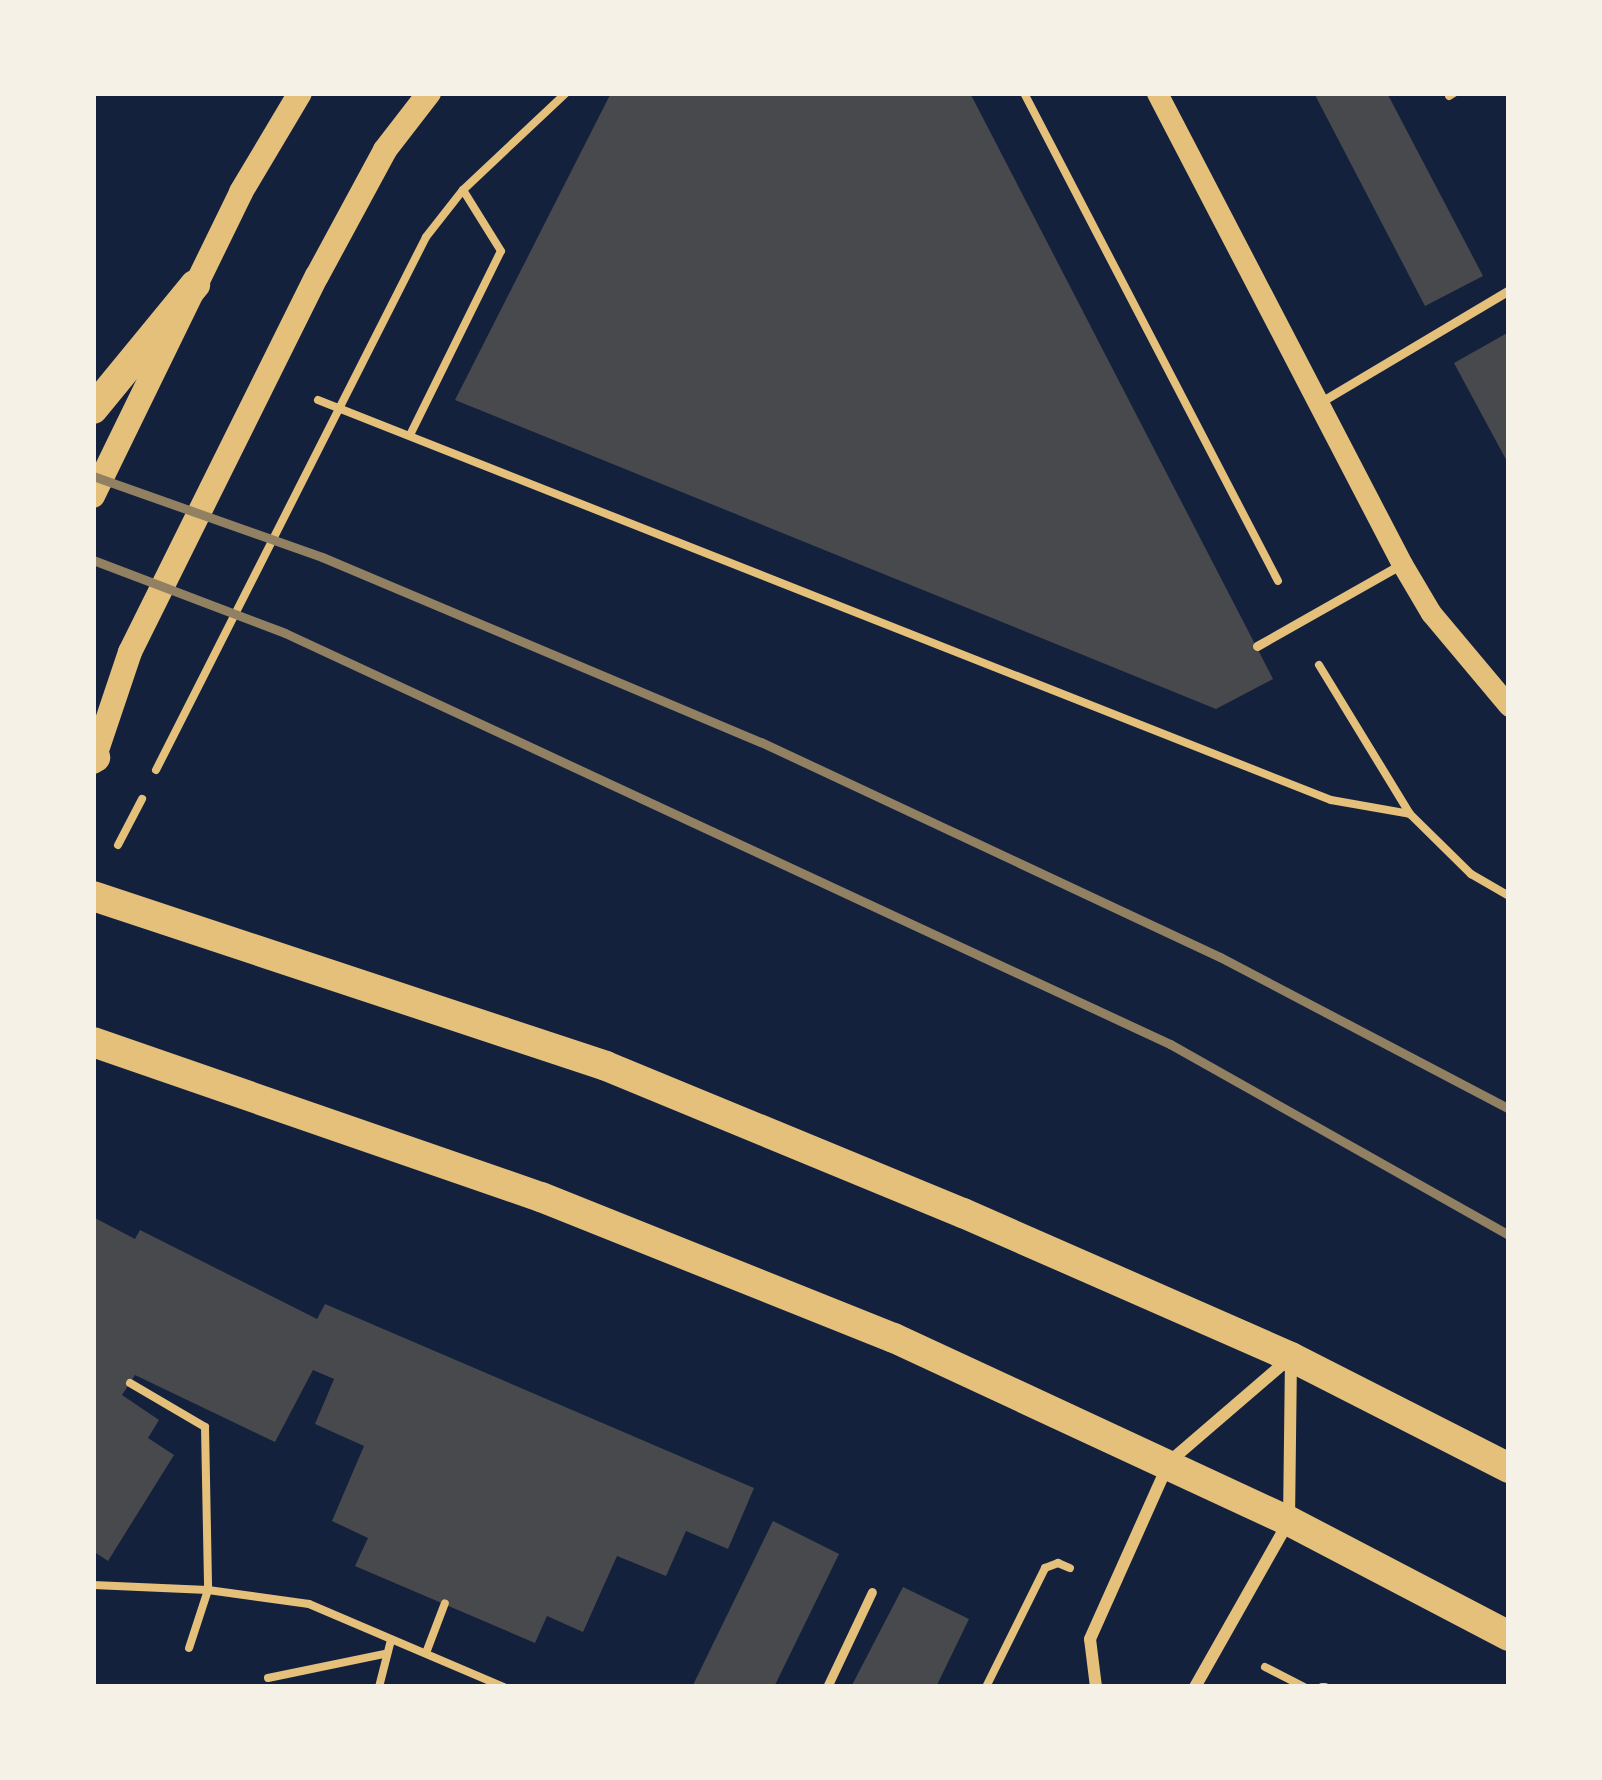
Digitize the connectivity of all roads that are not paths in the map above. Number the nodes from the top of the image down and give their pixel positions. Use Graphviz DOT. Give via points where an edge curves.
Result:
graph roads {
  1 [pos="301,93"];
  2 [pos="429,93"];
  3 [pos="1157,93"];
  4 [pos="195,285"];
  5 [pos="1509,290"];
  6 [pos="1319,403"];
  7 [pos="93,409"];
  8 [pos="93,496"];
  9 [pos="1402,564"];
  10 [pos="1256,646"];
  11 [pos="1509,706"];
  12 [pos="94,758"];
  13 [pos="93,896"];
  14 [pos="93,1042"];
  15 [pos="1291,1357"];
  16 [pos="1169,1462"];
  17 [pos="1509,1468"];
  18 [pos="1289,1521"];
  19 [pos="872,1592"];
  20 [pos="1509,1636"];
  21 [pos="827,1687"];
  22 [pos="1096,1687"];
  23 [pos="1195,1687"];
  1 -- 4 [label="main road"];
  2 -- 12 [label="main road" via="385,150 317,276 130,652"];
  3 -- 6 [label="street"];
  4 -- 7 [label="main road"];
  4 -- 8 [label="main road"];
  5 -- 6 [label="lane"];
  6 -- 9 [label="street"];
  9 -- 10 [label="lane"];
  9 -- 11 [label="street" via="1431,613"];
  13 -- 15 [label="main road" via="606,1066"];
  14 -- 16 [label="main road" via="541,1197 894,1338"];
  15 -- 16 [label="street"];
  15 -- 17 [label="main road"];
  15 -- 18 [label="street"];
  16 -- 18 [label="main road"];
  16 -- 22 [label="street" via="1090,1639"];
  18 -- 20 [label="main road"];
  18 -- 23 [label="street"];
  19 -- 21 [label="lane"];
}
